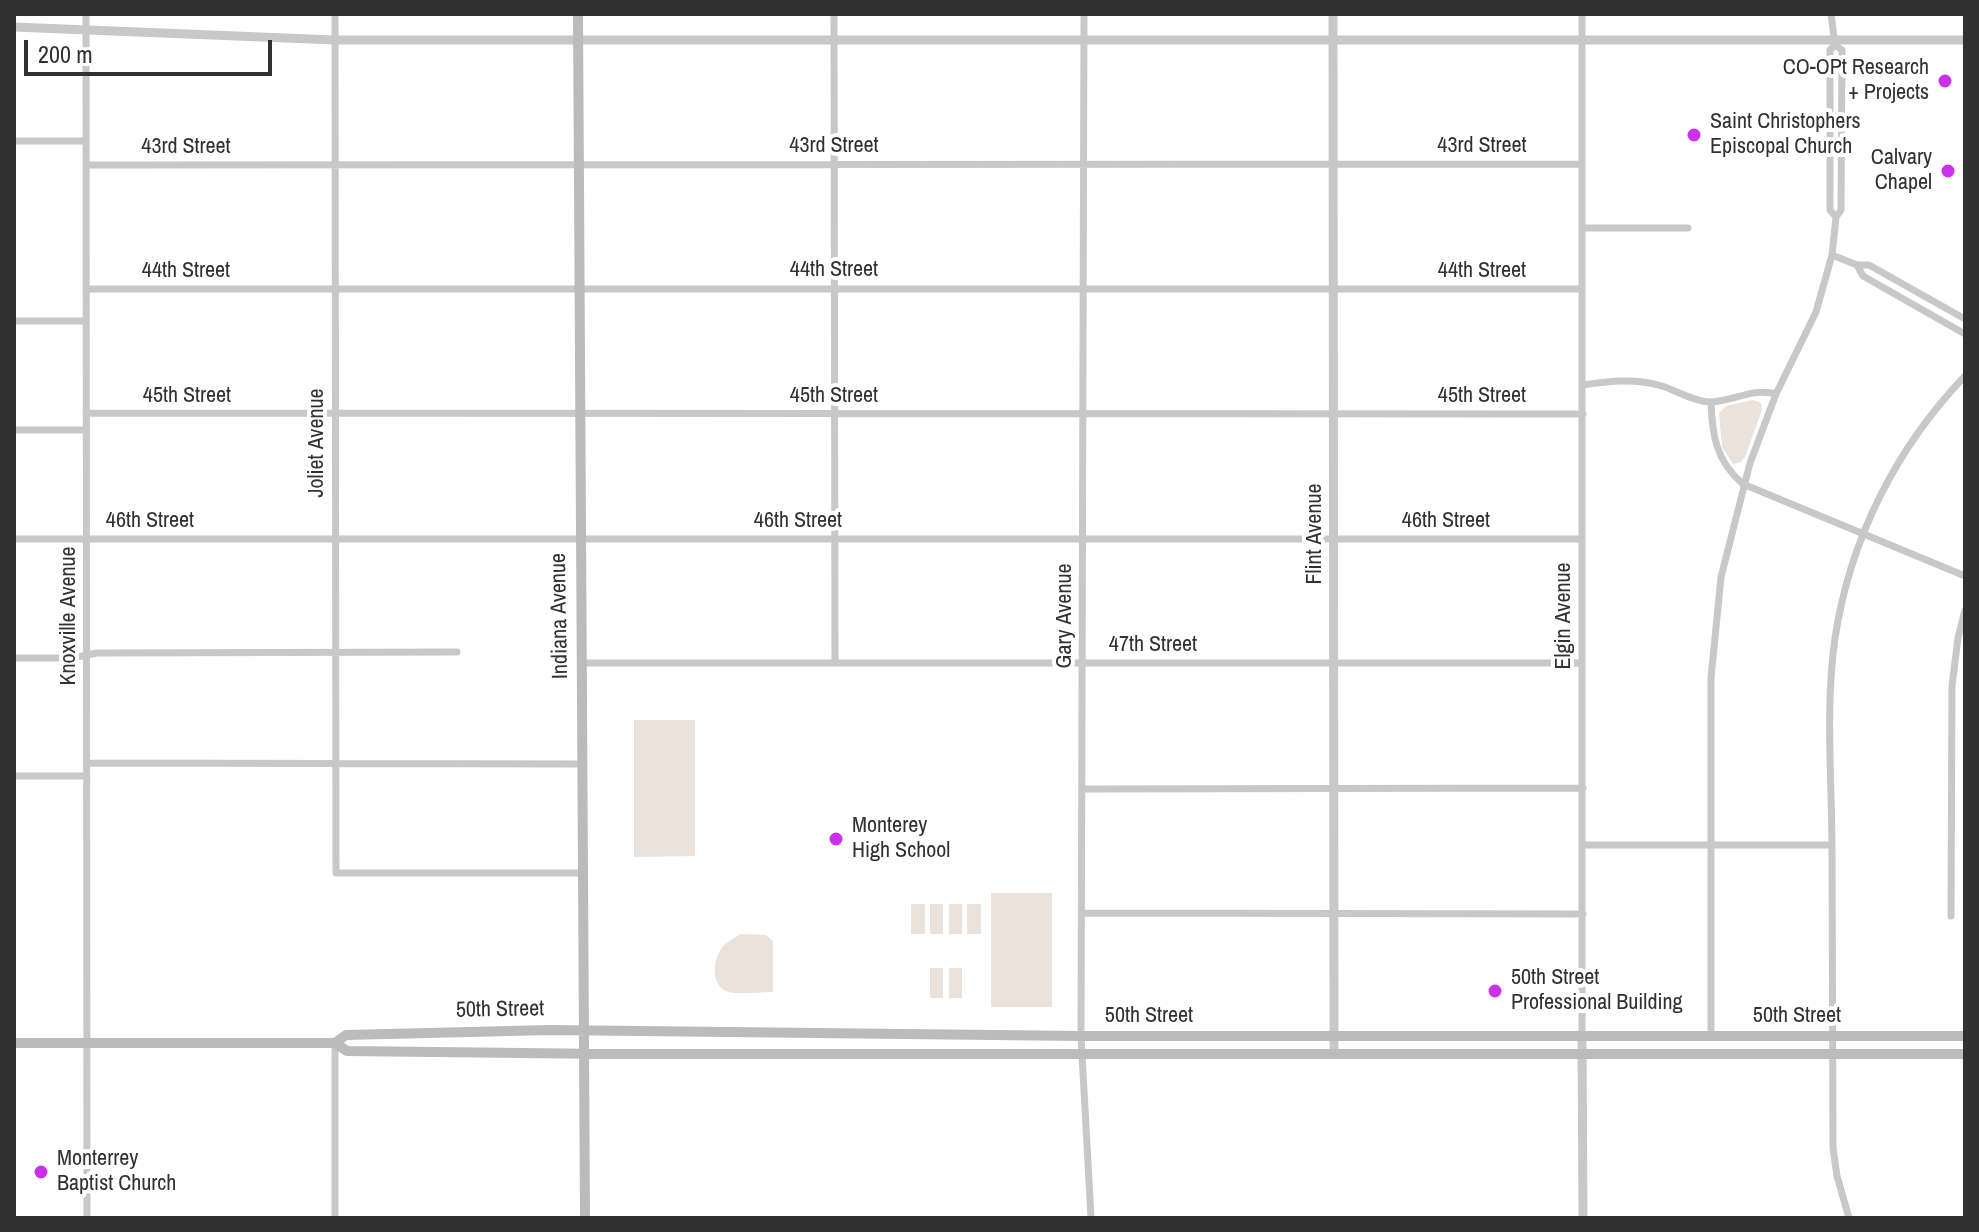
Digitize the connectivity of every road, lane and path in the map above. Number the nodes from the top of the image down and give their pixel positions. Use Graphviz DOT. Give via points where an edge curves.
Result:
graph roads {
  1 [pos="86,14"];
  2 [pos="335,14"];
  3 [pos="578,14"];
  4 [pos="834,14"];
  5 [pos="1084,14"];
  6 [pos="1333,14"];
  7 [pos="1582,14"];
  8 [pos="1831,14"];
  9 [pos="14,27"];
  10 [pos="86,30"];
  11 [pos="335,40"];
  12 [pos="578,40"];
  13 [pos="834,40"];
  14 [pos="1084,40"];
  15 [pos="1333,40"];
  16 [pos="1582,40"];
  17 [pos="1965,40"];
  18 [pos="1834,42"];
  19 [pos="14,141"];
  20 [pos="86,141"];
  21 [pos="335,164"];
  22 [pos="578,164"];
  23 [pos="834,164"];
  24 [pos="1084,164"];
  25 [pos="1333,164"];
  26 [pos="1582,164"];
  27 [pos="86,165"];
  28 [pos="1830,171"];
  29 [pos="1841,171"];
  30 [pos="1836,217"];
  31 [pos="1582,228"];
  32 [pos="1688,228"];
  33 [pos="1832,255"];
  34 [pos="1857,265"];
  35 [pos="578,288"];
  36 [pos="834,288"];
  37 [pos="1084,288"];
  38 [pos="86,289"];
  39 [pos="335,289"];
  40 [pos="1333,289"];
  41 [pos="1582,289"];
  42 [pos="1965,319"];
  43 [pos="14,321"];
  44 [pos="86,321"];
  45 [pos="1965,334"];
  46 [pos="1965,376"];
  47 [pos="1582,385"];
  48 [pos="1776,394"];
  49 [pos="1711,402"];
  50 [pos="86,413"];
  51 [pos="335,414"];
  52 [pos="579,414"];
  53 [pos="834,414"];
  54 [pos="1084,414"];
  55 [pos="1333,414"];
  56 [pos="1583,414"];
  57 [pos="14,430"];
  58 [pos="86,430"];
  59 [pos="1743,484"];
  60 [pos="1863,535"];
  61 [pos="14,539"];
  62 [pos="87,539"];
  63 [pos="335,539"];
  64 [pos="579,539"];
  65 [pos="834,539"];
  66 [pos="1084,539"];
  67 [pos="1333,539"];
  68 [pos="1582,539"];
  69 [pos="1965,576"];
  70 [pos="1965,610"];
  71 [pos="457,652"];
  72 [pos="336,653"];
  73 [pos="87,655"];
  74 [pos="14,658"];
  75 [pos="581,663"];
  76 [pos="835,663"];
  77 [pos="1083,663"];
  78 [pos="1334,663"];
  79 [pos="1582,663"];
  80 [pos="87,763"];
  81 [pos="336,763"];
  82 [pos="581,764"];
  83 [pos="14,776"];
  84 [pos="87,776"];
  85 [pos="1334,788"];
  86 [pos="1583,788"];
  87 [pos="1083,789"];
  88 [pos="1711,844"];
  89 [pos="1583,845"];
  90 [pos="1832,845"];
  91 [pos="582,873"];
  92 [pos="1083,913"];
  93 [pos="1334,913"];
  94 [pos="1583,914"];
  95 [pos="1951,916"];
  96 [pos="583,1031"];
  97 [pos="1582,1035"];
  98 [pos="1081,1036"];
  99 [pos="1334,1036"];
  100 [pos="1711,1036"];
  101 [pos="1832,1036"];
  102 [pos="1965,1036"];
  103 [pos="14,1043"];
  104 [pos="87,1043"];
  105 [pos="335,1043"];
  106 [pos="1582,1053"];
  107 [pos="583,1054"];
  108 [pos="1082,1054"];
  109 [pos="1334,1054"];
  110 [pos="1832,1054"];
  111 [pos="1965,1054"];
  112 [pos="87,1218"];
  113 [pos="335,1218"];
  114 [pos="585,1218"];
  115 [pos="1091,1218"];
  116 [pos="1583,1218"];
  117 [pos="1849,1218"];
  1 -- 10 [label="street, Knoxville Avenue"];
  2 -- 11 [label="street, Joliet Avenue"];
  3 -- 12 [label="main road, Indiana Avenue"];
  4 -- 13 [label="street"];
  5 -- 14 [label="street, Gary Avenue"];
  6 -- 15 [label="street, Flint Avenue"];
  7 -- 16 [label="street, Elgin Avenue"];
  8 -- 18 [label="street"];
  9 -- 10 [label="street"];
  10 -- 11 [label="street"];
  10 -- 20 [label="street, Knoxville Avenue"];
  11 -- 12 [label="street"];
  11 -- 21 [label="street, Joliet Avenue"];
  12 -- 13 [label="street"];
  12 -- 22 [label="main road, Indiana Avenue"];
  13 -- 14 [label="street"];
  13 -- 23 [label="street"];
  14 -- 15 [label="street"];
  14 -- 24 [label="street, Gary Avenue"];
  15 -- 16 [label="street"];
  15 -- 25 [label="street, Flint Avenue"];
  16 -- 18 [label="street"];
  16 -- 26 [label="street, Elgin Avenue"];
  17 -- 18 [label="street"];
  18 -- 28 [label="street"];
  18 -- 29 [label="street" via="1842,50"];
  19 -- 20 [label="street"];
  20 -- 27 [label="street, Knoxville Avenue"];
  21 -- 22 [label="street, 43rd Street"];
  21 -- 27 [label="street, 43rd Street"];
  21 -- 39 [label="street, Joliet Avenue"];
  22 -- 23 [label="street, 43rd Street"];
  22 -- 35 [label="main road, Indiana Avenue"];
  23 -- 24 [label="street, 43rd Street"];
  23 -- 36 [label="street"];
  24 -- 25 [label="street, 43rd Street"];
  24 -- 37 [label="street, Gary Avenue"];
  25 -- 26 [label="street, 43rd Street"];
  25 -- 40 [label="street, Flint Avenue"];
  26 -- 31 [label="street, Elgin Avenue"];
  27 -- 38 [label="street, Knoxville Avenue"];
  28 -- 29 [label="street"];
  28 -- 30 [label="street" via="1830,210"];
  29 -- 30 [label="street" via="1841,210"];
  30 -- 33 [label="street"];
  31 -- 32 [label="street"];
  31 -- 41 [label="street, Elgin Avenue"];
  33 -- 34 [label="street"];
  33 -- 48 [label="street" via="1816,312"];
  34 -- 42 [label="street" via="1869,265"];
  34 -- 45 [label="street" via="1863,276"];
  35 -- 36 [label="street, 44th Street"];
  35 -- 39 [label="street, 44th Street"];
  35 -- 52 [label="main road, Indiana Avenue"];
  36 -- 37 [label="street, 44th Street"];
  36 -- 53 [label="street"];
  37 -- 40 [label="street, 44th Street"];
  37 -- 54 [label="street, Gary Avenue"];
  38 -- 39 [label="street, 44th Street"];
  38 -- 44 [label="street, Knoxville Avenue"];
  39 -- 51 [label="street, Joliet Avenue"];
  40 -- 41 [label="street, 44th Street"];
  40 -- 55 [label="street, Flint Avenue"];
  41 -- 47 [label="street, Elgin Avenue"];
  43 -- 44 [label="street"];
  44 -- 50 [label="street, Knoxville Avenue"];
  46 -- 60 [label="street" via="1899,461"];
  47 -- 49 [label="street" via="1649,383"];
  47 -- 56 [label="street, Elgin Avenue"];
  48 -- 49 [label="street"];
  48 -- 59 [label="street"];
  49 -- 59 [label="street" via="1717,449"];
  50 -- 51 [label="street, 45th Street"];
  50 -- 58 [label="street, Knoxville Avenue"];
  51 -- 52 [label="street, 45th Street"];
  51 -- 63 [label="street, Joliet Avenue"];
  52 -- 53 [label="street, 45th Street"];
  52 -- 64 [label="main road, Indiana Avenue"];
  53 -- 54 [label="street, 45th Street"];
  53 -- 65 [label="street"];
  54 -- 55 [label="street, 45th Street"];
  54 -- 66 [label="street, Gary Avenue"];
  55 -- 56 [label="street, 45th Street"];
  55 -- 67 [label="street, Flint Avenue"];
  56 -- 68 [label="street, Elgin Avenue"];
  57 -- 58 [label="street"];
  58 -- 62 [label="street, Knoxville Avenue"];
  59 -- 60 [label="street"];
  59 -- 88 [label="street" via="1726,550 1713,642"];
  60 -- 69 [label="street"];
  60 -- 90 [label="street" via="1835,639"];
  61 -- 62 [label="street, 46th Street"];
  62 -- 63 [label="street, 46th Street"];
  62 -- 73 [label="street, Knoxville Avenue"];
  63 -- 64 [label="street, 46th Street"];
  63 -- 72 [label="street, Joliet Avenue"];
  64 -- 65 [label="street, 46th Street"];
  64 -- 75 [label="main road, Indiana Avenue"];
  65 -- 66 [label="street, 46th Street"];
  65 -- 76 [label="street"];
  66 -- 67 [label="street, 46th Street"];
  66 -- 77 [label="street, Gary Avenue"];
  67 -- 68 [label="street, 46th Street"];
  67 -- 78 [label="street, Flint Avenue"];
  68 -- 79 [label="street, Elgin Avenue"];
  70 -- 95 [label="street" via="1951,697"];
  71 -- 72 [label="street"];
  72 -- 73 [label="street"];
  72 -- 81 [label="street, Joliet Avenue"];
  73 -- 74 [label="street"];
  73 -- 80 [label="street, Knoxville Avenue"];
  75 -- 76 [label="street, 47th Street"];
  75 -- 82 [label="main road, Indiana Avenue"];
  76 -- 77 [label="street, 47th Street"];
  77 -- 78 [label="street, 47th Street"];
  77 -- 87 [label="street, Gary Avenue"];
  78 -- 79 [label="street, 47th Street"];
  78 -- 85 [label="street, Flint Avenue"];
  79 -- 86 [label="street, Elgin Avenue"];
  80 -- 81 [label="street"];
  80 -- 84 [label="street, Knoxville Avenue"];
  81 -- 82 [label="street"];
  81 -- 91 [label="street, Joliet Avenue" via="336,873"];
  82 -- 91 [label="main road, Indiana Avenue"];
  83 -- 84 [label="street"];
  84 -- 104 [label="street, Knoxville Avenue"];
  85 -- 86 [label="street"];
  85 -- 87 [label="street"];
  85 -- 93 [label="street, Flint Avenue"];
  86 -- 89 [label="street, Elgin Avenue"];
  87 -- 92 [label="street, Gary Avenue"];
  88 -- 89 [label="street"];
  88 -- 90 [label="street"];
  88 -- 100 [label="street"];
  89 -- 94 [label="street, Elgin Avenue"];
  90 -- 101 [label="street"];
  91 -- 96 [label="main road, Indiana Avenue"];
  92 -- 93 [label="street"];
  92 -- 98 [label="street, Gary Avenue"];
  93 -- 94 [label="street"];
  93 -- 99 [label="street, Flint Avenue"];
  94 -- 97 [label="street, Elgin Avenue"];
  96 -- 98 [label="main road, 50th Street"];
  96 -- 105 [label="main road, 50th Street" via="346,1035"];
  96 -- 107 [label="main road, Indiana Avenue"];
  97 -- 99 [label="main road, 50th Street"];
  97 -- 100 [label="main road, 50th Street"];
  97 -- 106 [label="street, Elgin Avenue"];
  98 -- 99 [label="main road, 50th Street"];
  98 -- 108 [label="street, Gary Avenue"];
  99 -- 109 [label="street, Flint Avenue"];
  100 -- 101 [label="main road, 50th Street"];
  101 -- 102 [label="main road, 50th Street"];
  101 -- 110 [label="street"];
  103 -- 104 [label="main road, 50th Street"];
  104 -- 105 [label="main road, 50th Street"];
  104 -- 112 [label="street, Knoxville Avenue"];
  105 -- 107 [label="main road, 50th Street" via="347,1051"];
  105 -- 113 [label="street"];
  106 -- 109 [label="main road, 50th Street"];
  106 -- 110 [label="main road, 50th Street"];
  106 -- 116 [label="street, Elgin Avenue"];
  107 -- 108 [label="main road, 50th Street"];
  107 -- 114 [label="main road, Indiana Avenue"];
  108 -- 109 [label="main road, 50th Street"];
  108 -- 115 [label="street, Gary Avenue"];
  110 -- 111 [label="main road, 50th Street"];
  110 -- 117 [label="street" via="1835,1164"];
}
